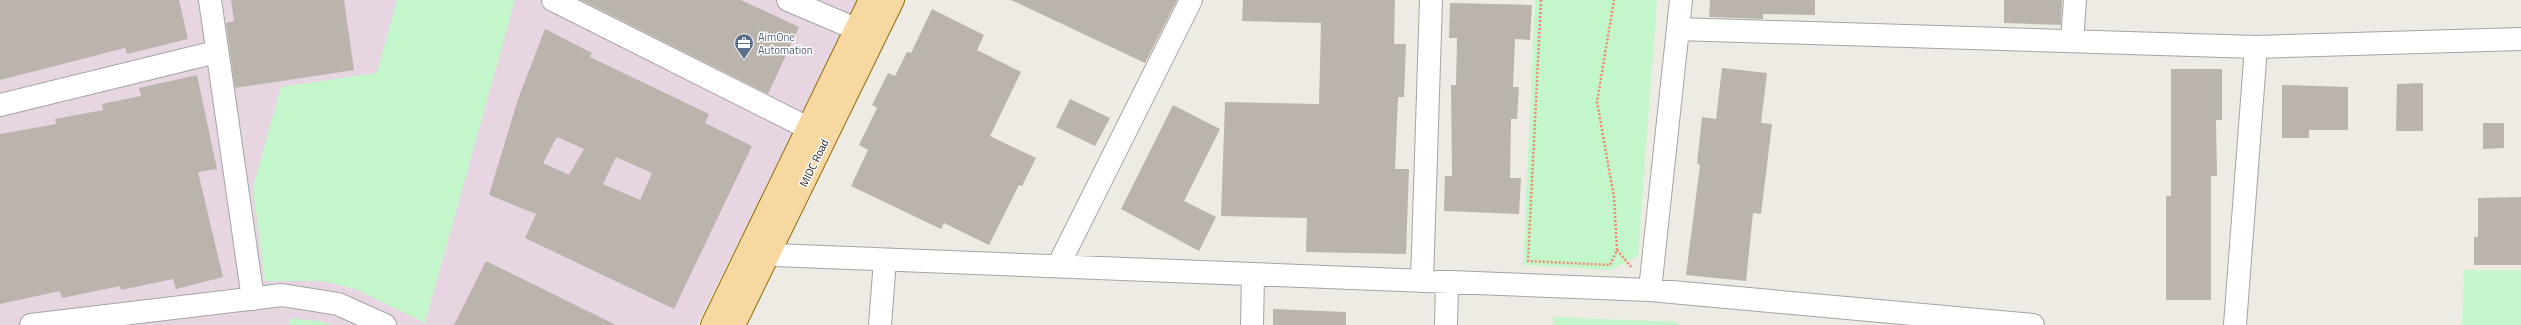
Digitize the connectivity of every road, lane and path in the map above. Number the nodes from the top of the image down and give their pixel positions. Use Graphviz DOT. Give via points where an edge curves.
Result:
graph roads {
  1 [pos="210,0"];
  2 [pos="553,0"];
  3 [pos="788,0"];
  4 [pos="870,0"];
  5 [pos="893,0"];
  6 [pos="1191,0"];
  7 [pos="1431,0"];
  8 [pos="1541,0"];
  9 [pos="1614,0"];
  10 [pos="1681,0"];
  11 [pos="2075,0"];
  12 [pos="856,29"];
  13 [pos="1678,29"];
  14 [pos="2521,39"];
  15 [pos="2072,41"];
  16 [pos="2256,47"];
  17 [pos="216,52"];
  18 [pos="0,105"];
  19 [pos="808,128"];
  20 [pos="747,254"];
  21 [pos="768,255"];
  22 [pos="885,260"];
  23 [pos="1058,266"];
  24 [pos="1253,274"];
  25 [pos="1422,281"];
  26 [pos="1448,282"];
  27 [pos="1650,290"];
  28 [pos="253,299"];
  29 [pos="1908,319"];
  30 [pos="38,324"];
  31 [pos="385,325"];
  32 [pos="712,325"];
  33 [pos="734,325"];
  34 [pos="880,325"];
  35 [pos="1252,325"];
  36 [pos="1446,325"];
  37 [pos="2033,325"];
  38 [pos="2235,325"];
  1 -- 17 [label="street"];
  2 -- 19 [label="street"];
  3 -- 12 [label="street"];
  4 -- 12 [label="main road, MIDC Road"];
  5 -- 21 [label="main road, MIDC Road"];
  6 -- 23 [label="street"];
  7 -- 25 [label="street"];
  8 -- 9 [label="path" via="1528,261 1610,265 1617,250 1614,197 1597,102"];
  10 -- 13 [label="street"];
  11 -- 15 [label="street"];
  12 -- 19 [label="main road, MIDC Road"];
  13 -- 15 [label="street"];
  13 -- 27 [label="street"];
  14 -- 16 [label="street"];
  15 -- 16 [label="street"];
  16 -- 38 [label="street"];
  17 -- 18 [label="street"];
  17 -- 28 [label="street"];
  19 -- 20 [label="main road, MIDC Road"];
  20 -- 21 [label="street"];
  20 -- 32 [label="main road, MIDC Road"];
  21 -- 22 [label="street"];
  21 -- 33 [label="main road, MIDC Road"];
  22 -- 23 [label="street"];
  22 -- 34 [label="street"];
  23 -- 24 [label="street"];
  24 -- 25 [label="street"];
  24 -- 35 [label="street"];
  25 -- 26 [label="street"];
  26 -- 27 [label="street"];
  26 -- 36 [label="street"];
  27 -- 29 [label="street"];
  28 -- 30 [label="street"];
  28 -- 31 [label="street" via="282,295 338,304"];
  29 -- 37 [label="street"];
}
